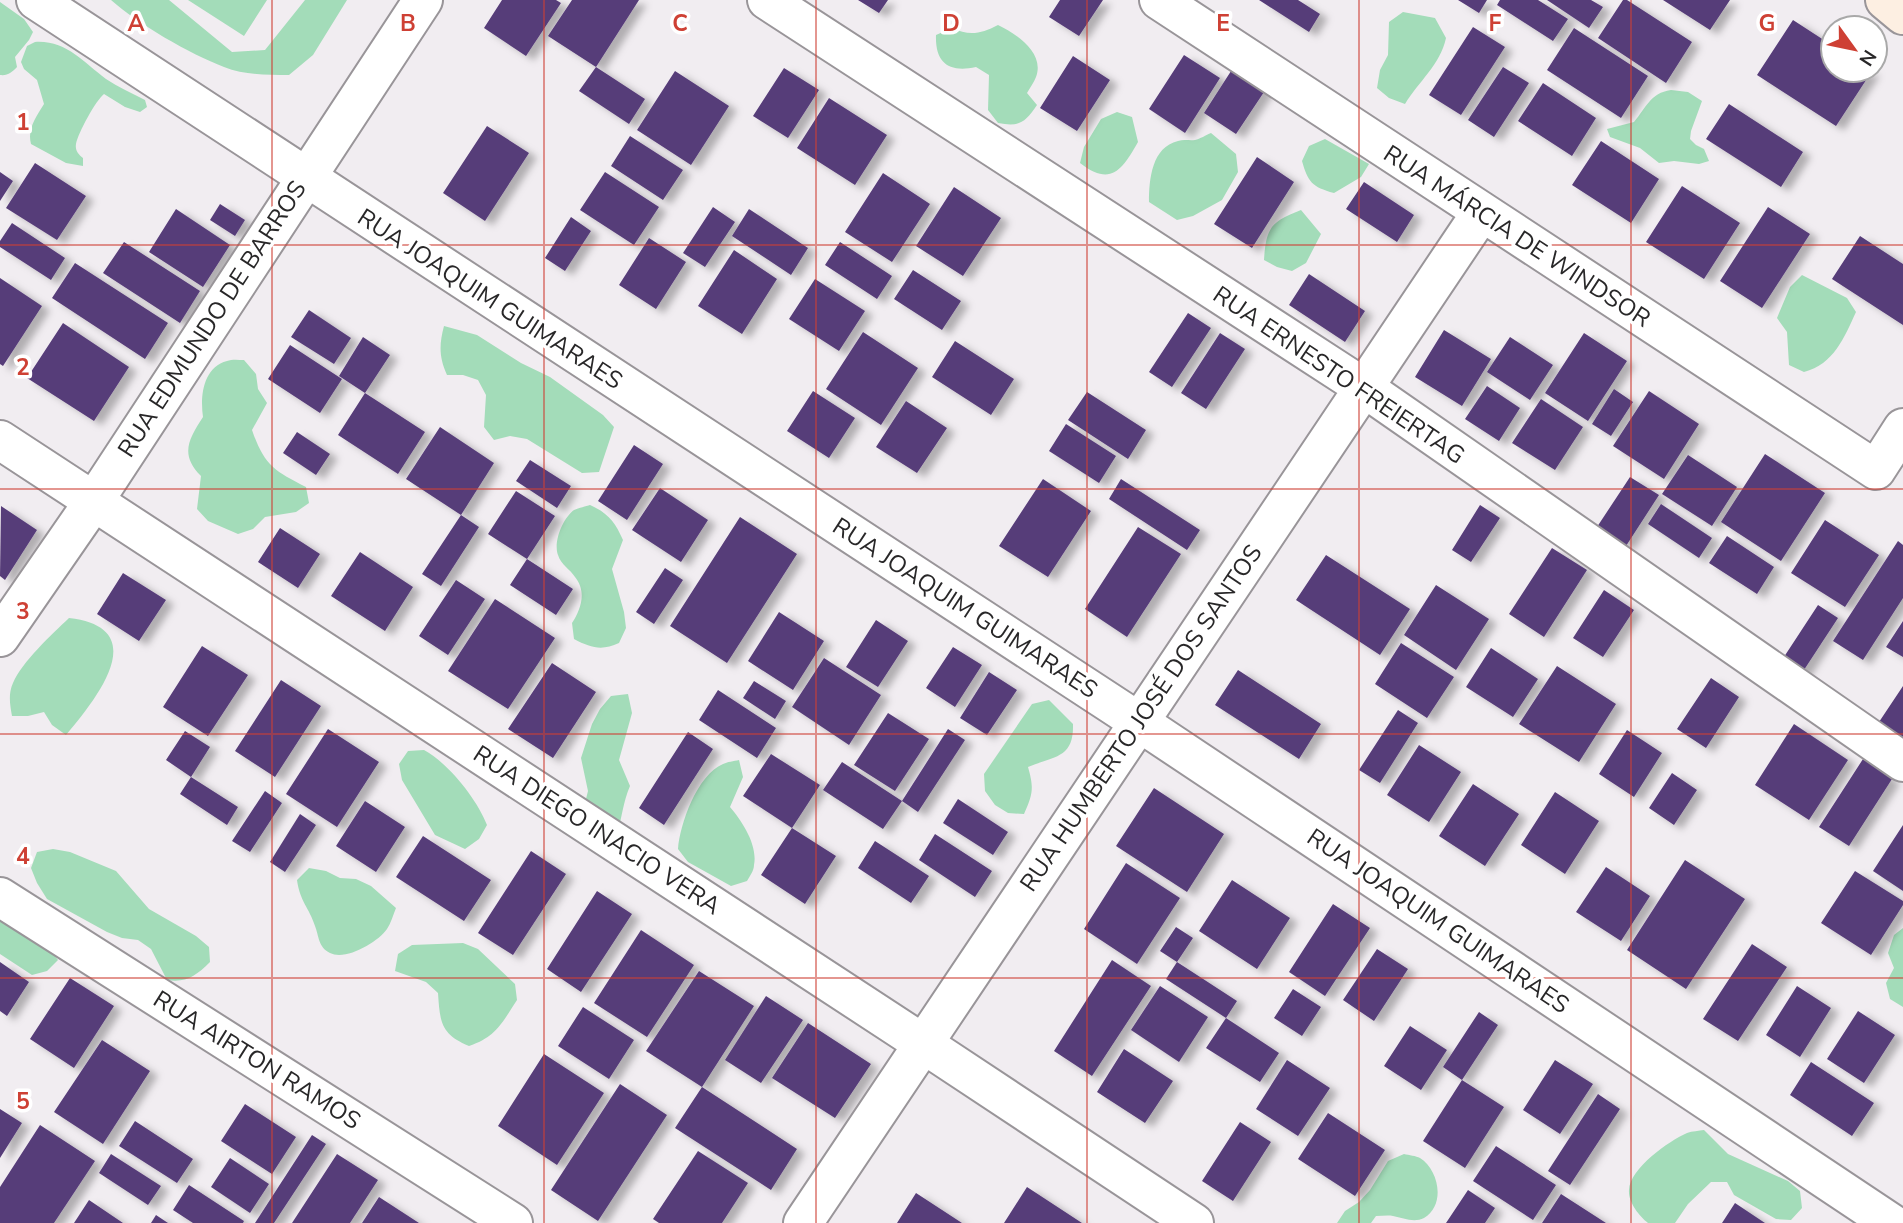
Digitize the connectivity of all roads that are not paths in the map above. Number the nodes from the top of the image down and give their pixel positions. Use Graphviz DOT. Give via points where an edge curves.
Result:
graph roads {
  1 [pos="36,0"];
  2 [pos="423,0"];
  3 [pos="767,0"];
  4 [pos="1159,0"];
  5 [pos="1885,0"];
  6 [pos="1903,15"];
  7 [pos="305,178"];
  8 [pos="1481,213"];
  9 [pos="1363,387"];
  10 [pos="1903,428"];
  11 [pos="0,439"];
  12 [pos="94,500"];
  13 [pos="0,637"];
  14 [pos="1139,722"];
  15 [pos="1903,762"];
  16 [pos="0,897"];
  17 [pos="922,1043"];
  18 [pos="513,1223"];
  19 [pos="803,1223"];
  20 [pos="1194,1223"];
  21 [pos="1891,1223"];
  1 -- 7 [label="street, RUA JOAQUIM GUIMARAES"];
  2 -- 7 [label="street, RUA EDMUNDO DE BARROS"];
  3 -- 9 [label="street, RUA ERNESTO FREIERTAG"];
  4 -- 8 [label="street, RUA MÁRCIA DE WINDSOR"];
  5 -- 6 [label="street"];
  7 -- 12 [label="street, RUA EDMUNDO DE BARROS"];
  7 -- 14 [label="street, RUA JOAQUIM GUIMARAES"];
  8 -- 9 [label="street, RUA HUMBERTO JOSÉ DOS SANTOS"];
  8 -- 10 [label="street, RUA MÁRCIA DE WINDSOR" via="1875,470"];
  9 -- 14 [label="street, RUA HUMBERTO JOSÉ DOS SANTOS"];
  9 -- 15 [label="street, RUA ERNESTO FREIERTAG"];
  11 -- 12 [label="street, RUA DIEGO INACIO VERA"];
  12 -- 13 [label="street, RUA EDMUNDO DE BARROS"];
  12 -- 17 [label="street, RUA DIEGO INACIO VERA"];
  14 -- 17 [label="street, RUA HUMBERTO JOSÉ DOS SANTOS"];
  14 -- 21 [label="street, RUA JOAQUIM GUIMARAES"];
  16 -- 18 [label="street, RUA AIRTON RAMOS"];
  17 -- 19 [label="street, RUA HUMBERTO JOSÉ DOS SANTOS"];
  17 -- 20 [label="street, RUA DIEGO INACIO VERA"];
}
